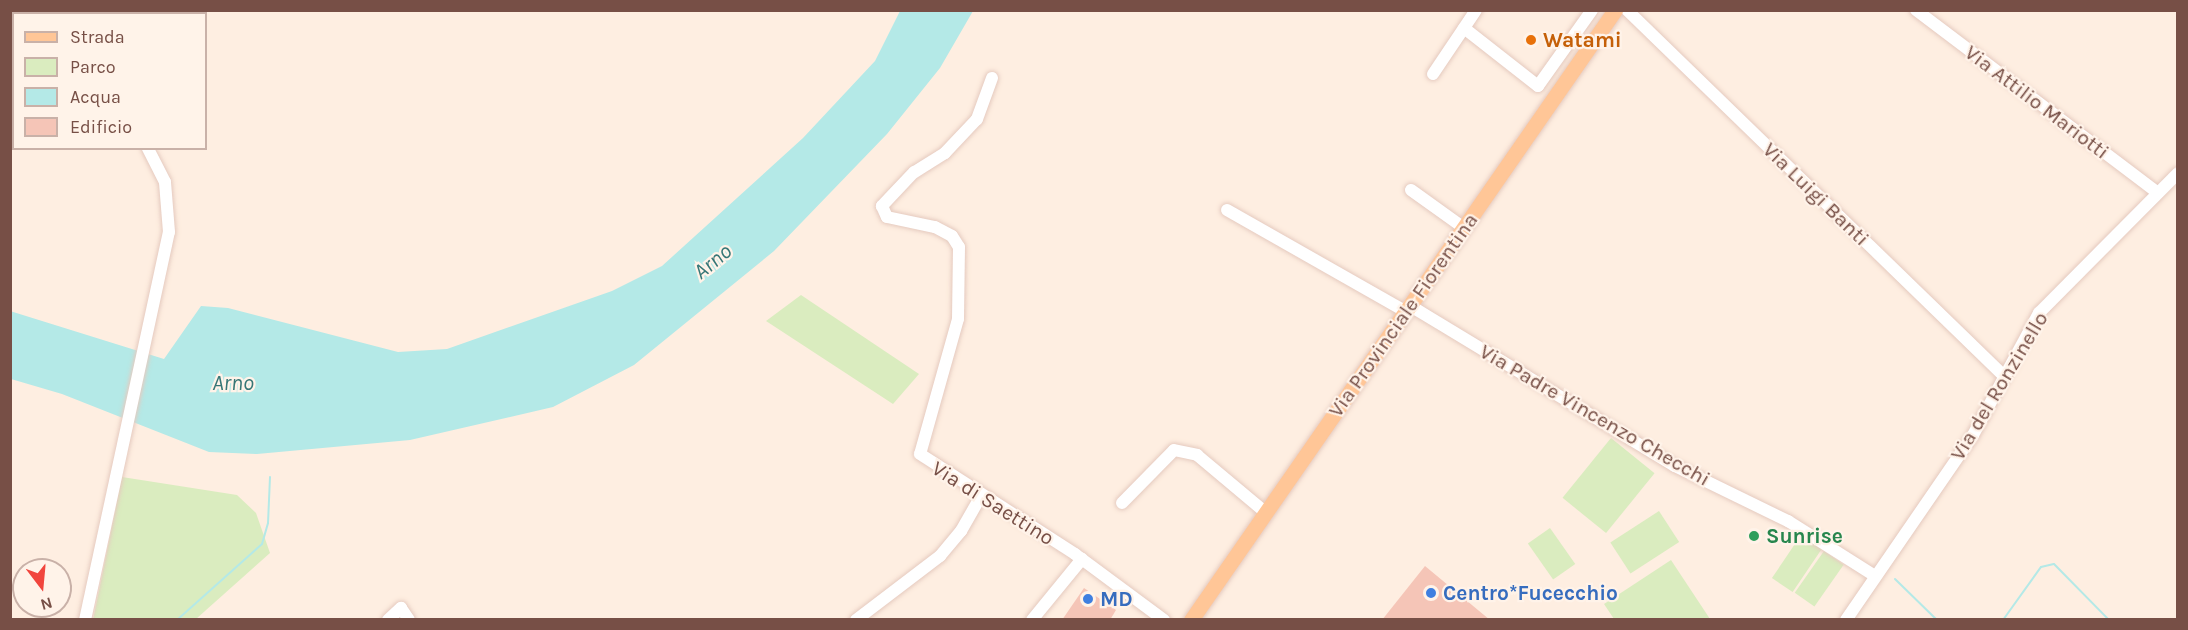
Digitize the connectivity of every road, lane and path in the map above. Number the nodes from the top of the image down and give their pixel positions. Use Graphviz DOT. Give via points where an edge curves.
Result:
graph roads {
  1 [pos="1476,10"];
  2 [pos="1592,10"];
  3 [pos="1615,10"];
  4 [pos="1627,10"];
  5 [pos="1916,10"];
  6 [pos="1464,28"];
  7 [pos="1433,74"];
  8 [pos="992,78"];
  9 [pos="1538,86"];
  10 [pos="1554,98"];
  11 [pos="149,150"];
  12 [pos="2178,173"];
  13 [pos="1411,190"];
  14 [pos="2158,193"];
  15 [pos="1227,210"];
  16 [pos="1464,228"];
  17 [pos="1407,308"];
  18 [pos="2005,377"];
  19 [pos="981,496"];
  20 [pos="1122,503"];
  21 [pos="1266,512"];
  22 [pos="1082,559"];
  23 [pos="1875,576"];
  24 [pos="85,620"];
  25 [pos="388,620"];
  26 [pos="410,620"];
  27 [pos="856,620"];
  28 [pos="1032,620"];
  29 [pos="1164,620"];
  30 [pos="1191,620"];
  31 [pos="1846,620"];
  1 -- 6 [label="street"];
  2 -- 9 [label="street"];
  3 -- 10 [label="main road, Via Provinciale Fiorentina"];
  4 -- 18 [label="street, Via Luigi Banti"];
  5 -- 14 [label="street, Via Attilio Mariotti"];
  6 -- 7 [label="street"];
  6 -- 9 [label="street"];
  8 -- 19 [label="street, Via di Saettino" via="977,119 945,153 914,172 882,206 887,216 935,228 952,236 959,247 958,319 919,450 934,467"];
  9 -- 10 [label="street"];
  10 -- 16 [label="main road, Via Provinciale Fiorentina"];
  11 -- 24 [label="street" via="162,173 170,207 164,258 117,459"];
  12 -- 14 [label="street, Via del Ronzinello"];
  13 -- 16 [label="street"];
  14 -- 18 [label="street, Via del Ronzinello" via="2039,313"];
  15 -- 17 [label="street, Via Padre Vincenzo Checchi"];
  16 -- 17 [label="main road, Via Provinciale Fiorentina"];
  17 -- 21 [label="main road, Via Provinciale Fiorentina"];
  17 -- 23 [label="street, Via Padre Vincenzo Checchi" via="1675,466 1788,521"];
  18 -- 23 [label="street, Via del Ronzinello" via="1973,435"];
  19 -- 22 [label="street, Via di Saettino"];
  19 -- 27 [label="street" via="940,556"];
  20 -- 21 [label="street" via="1174,450 1197,455"];
  21 -- 30 [label="main road, Via Provinciale Fiorentina"];
  22 -- 28 [label="street"];
  22 -- 29 [label="street, Via di Saettino"];
  23 -- 31 [label="street, Via del Ronzinello"];
  25 -- 26 [label="street" via="401,608"];
}
